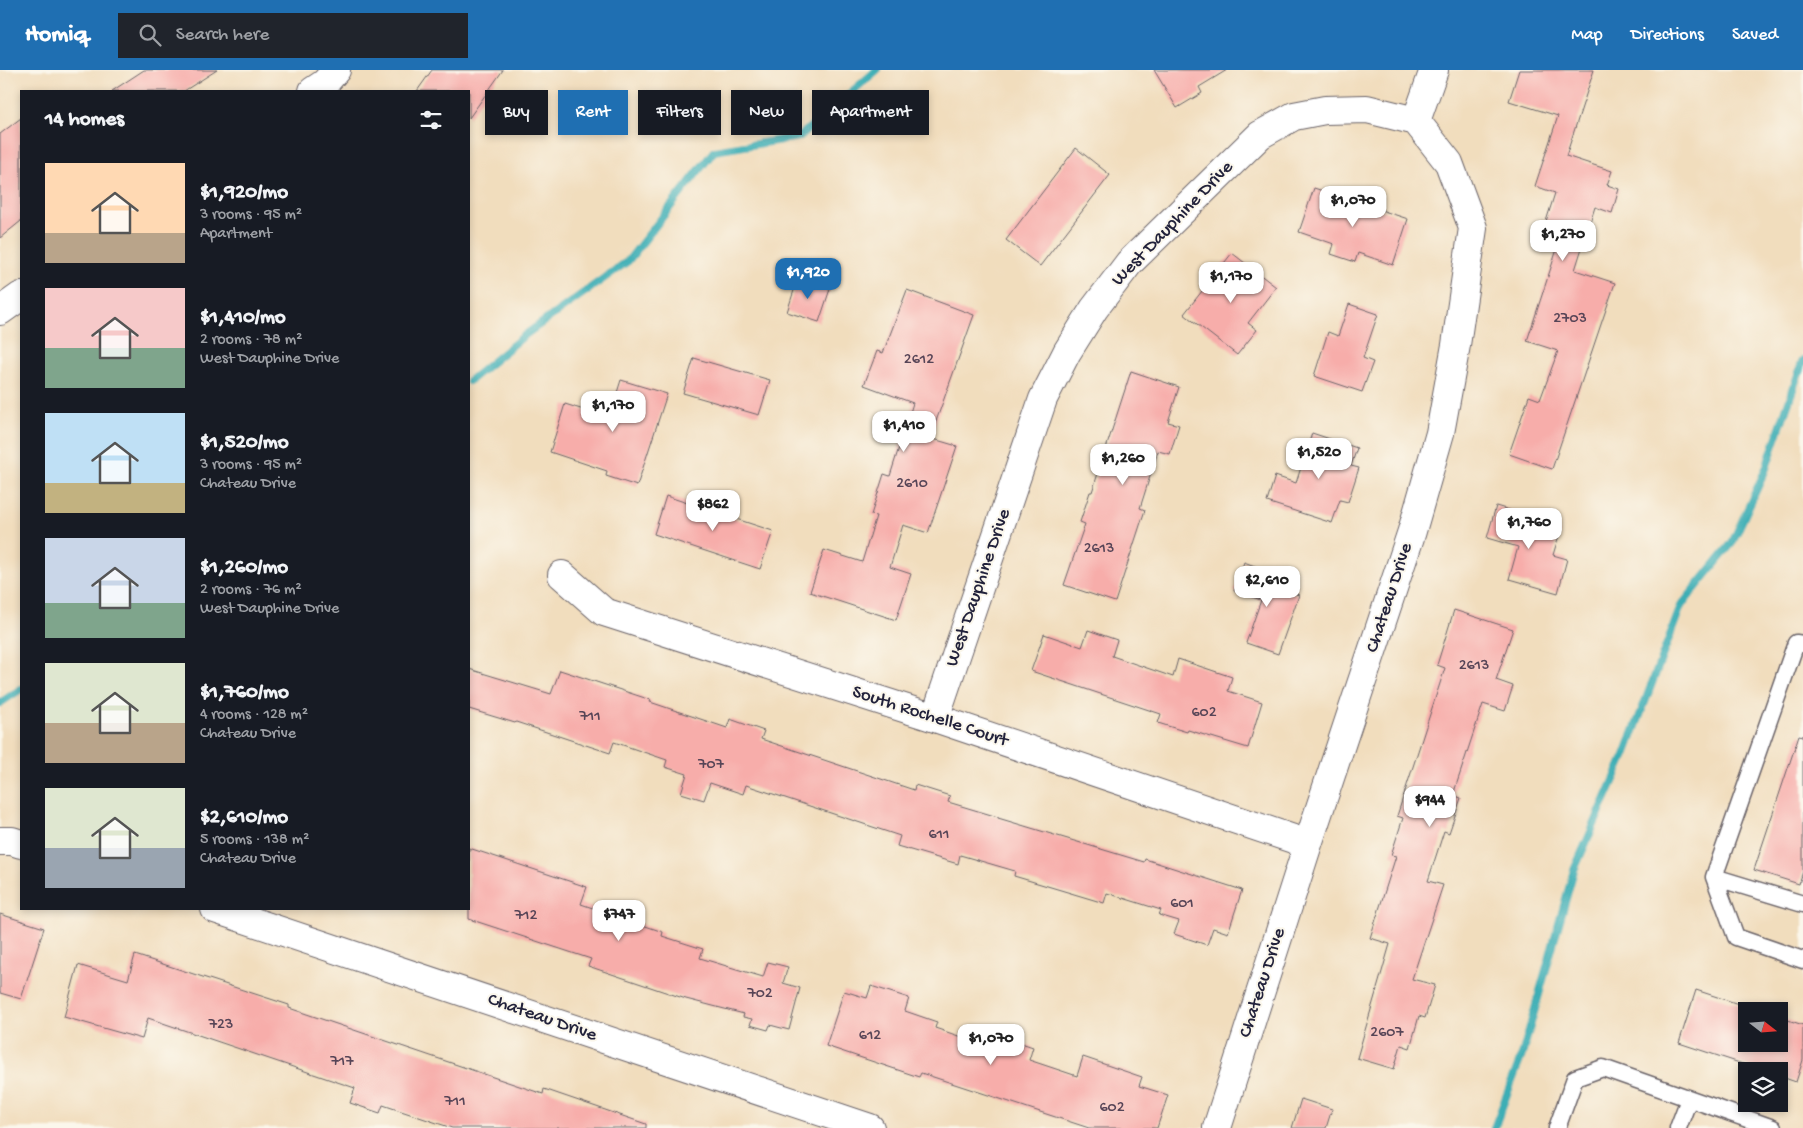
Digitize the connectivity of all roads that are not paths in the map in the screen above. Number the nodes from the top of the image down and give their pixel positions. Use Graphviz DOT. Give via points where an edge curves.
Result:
graph roads {
  1 [pos="336,70"];
  2 [pos="1434,70"];
  3 [pos="314,90"];
  4 [pos="1416,121"];
  5 [pos="20,297"];
  6 [pos="0,311"];
  7 [pos="562,575"];
  8 [pos="1803,644"];
  9 [pos="935,718"];
  10 [pos="0,841"];
  11 [pos="20,844"];
  12 [pos="1308,844"];
  13 [pos="1714,877"];
  14 [pos="1803,904"];
  15 [pos="218,910"];
  16 [pos="1803,960"];
  17 [pos="1689,1099"];
  18 [pos="870,1128"];
  19 [pos="1216,1128"];
  20 [pos="1557,1128"];
  21 [pos="1678,1128"];
  22 [pos="1773,1128"];
  1 -- 3 [label="street"];
  2 -- 4 [label="street"];
  4 -- 9 [label="street, West Dauphine Drive" via="1367,109 1325,110 1294,116 1260,135 1129,263 1094,309 1043,399"];
  4 -- 12 [label="street, Chateau Drive" via="1449,163 1473,228 1456,345 1440,433 1412,531"];
  5 -- 6 [label="street"];
  7 -- 9 [label="street, South Rochelle Court" via="604,612"];
  8 -- 13 [label="lane" via="1796,643"];
  9 -- 12 [label="street, South Rochelle Court"];
  10 -- 11 [label="street"];
  12 -- 19 [label="street, Chateau Drive"];
  13 -- 14 [label="lane"];
  13 -- 16 [label="lane" via="1736,937"];
  15 -- 18 [label="street, Chateau Drive"];
  17 -- 20 [label="lane" via="1602,1068 1575,1078"];
  17 -- 21 [label="lane"];
  17 -- 22 [label="lane"];
}
